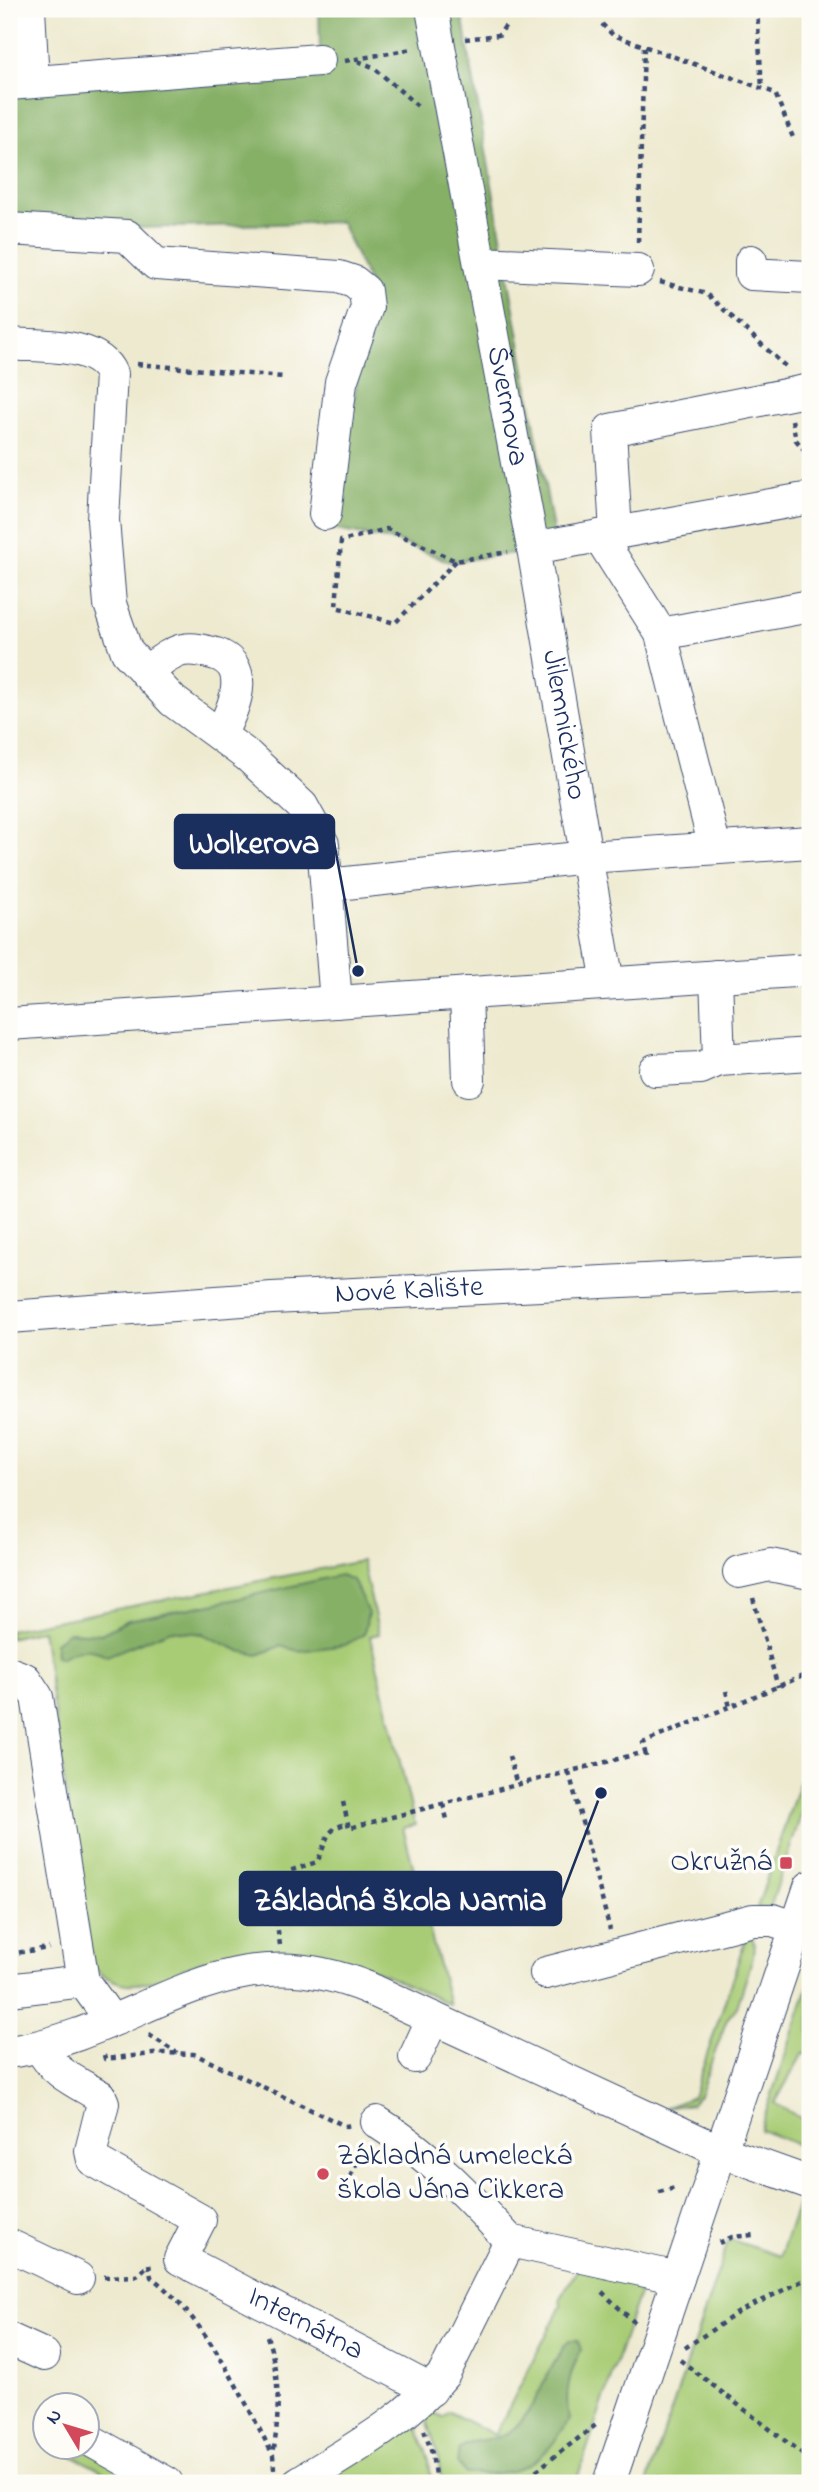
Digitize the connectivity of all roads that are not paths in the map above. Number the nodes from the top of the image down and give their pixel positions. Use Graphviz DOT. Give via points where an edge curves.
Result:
graph roads {
  1 [pos="29,9"];
  2 [pos="432,9"];
  3 [pos="319,61"];
  4 [pos="21,83"];
  5 [pos="9,229"];
  6 [pos="751,261"];
  7 [pos="480,263"];
  8 [pos="638,271"];
  9 [pos="810,277"];
  10 [pos="9,344"];
  11 [pos="796,385"];
  12 [pos="810,498"];
  13 [pos="325,514"];
  14 [pos="608,534"];
  15 [pos="533,548"];
  16 [pos="810,606"];
  17 [pos="661,635"];
  18 [pos="145,672"];
  19 [pos="219,735"];
  20 [pos="810,842"];
  21 [pos="715,848"];
  22 [pos="587,857"];
  23 [pos="328,885"];
  24 [pos="810,970"];
  25 [pos="716,976"];
  26 [pos="608,983"];
  27 [pos="466,993"];
  28 [pos="336,1002"];
  29 [pos="9,1024"];
  30 [pos="810,1054"];
  31 [pos="719,1060"];
  32 [pos="655,1070"];
  33 [pos="469,1080"];
  34 [pos="810,1272"];
  35 [pos="9,1317"];
  36 [pos="742,1571"];
  37 [pos="810,1573"];
  38 [pos="9,1673"];
  39 [pos="810,1887"];
  40 [pos="800,1940"];
  41 [pos="546,1973"];
  42 [pos="83,1981"];
  43 [pos="9,1990"];
  44 [pos="433,2018"];
  45 [pos="125,2024"];
  46 [pos="20,2056"];
  47 [pos="415,2057"];
  48 [pos="377,2122"];
  49 [pos="720,2151"];
  50 [pos="810,2183"];
  51 [pos="510,2241"];
  52 [pos="9,2245"];
  53 [pos="78,2278"];
  54 [pos="677,2278"];
  55 [pos="9,2339"];
  56 [pos="44,2355"];
  57 [pos="423,2398"];
  58 [pos="102,2447"];
  59 [pos="167,2483"];
  60 [pos="298,2483"];
  61 [pos="609,2483"];
  1 -- 4 [label="street"];
  2 -- 7 [label="street, Švermova"];
  3 -- 4 [label="street"];
  5 -- 13 [label="street" via="127,236 156,264 339,277 360,286 367,307 341,382"];
  6 -- 9 [label="street" via="751,274"];
  7 -- 8 [label="street"];
  7 -- 15 [label="street, Švermova"];
  10 -- 18 [label="street" via="89,352 106,361 111,374 103,520 110,604 127,652"];
  11 -- 14 [label="street" via="610,430"];
  12 -- 14 [label="street"];
  14 -- 15 [label="street"];
  14 -- 17 [label="street"];
  15 -- 22 [label="street, Jilemnického"];
  16 -- 17 [label="street"];
  17 -- 21 [label="street"];
  18 -- 19 [label="street" via="173,701"];
  18 -- 19 [label="street" via="181,650 222,656 235,671 238,686 231,714"];
  19 -- 23 [label="street" via="302,806 323,844"];
  20 -- 21 [label="street"];
  21 -- 22 [label="street"];
  22 -- 23 [label="street"];
  22 -- 26 [label="street, Jilemnického"];
  23 -- 28 [label="street"];
  24 -- 25 [label="street"];
  25 -- 26 [label="street"];
  25 -- 31 [label="street"];
  26 -- 27 [label="street"];
  27 -- 28 [label="street"];
  27 -- 33 [label="street"];
  28 -- 29 [label="street"];
  30 -- 31 [label="street"];
  31 -- 32 [label="street" via="701,1068"];
  34 -- 35 [label="street, Nové Kalište" via="272,1298"];
  36 -- 37 [label="street" via="770,1565"];
  38 -- 42 [label="street" via="25,1679 37,1697"];
  39 -- 40 [label="street"];
  40 -- 41 [label="street" via="773,1920 753,1920"];
  40 -- 49 [label="street"];
  42 -- 43 [label="street"];
  42 -- 45 [label="street"];
  44 -- 45 [label="street" via="344,1978 283,1967 204,1982"];
  44 -- 47 [label="street"];
  44 -- 49 [label="street"];
  45 -- 46 [label="street"];
  46 -- 57 [label="street, Internátna" via="48,2063 100,2095 103,2103 91,2151 93,2160 200,2220 164,2261 258,2300"];
  48 -- 51 [label="street" via="420,2149"];
  49 -- 50 [label="street"];
  49 -- 54 [label="street"];
  51 -- 54 [label="street"];
  51 -- 57 [label="street" via="444,2374"];
  52 -- 53 [label="street"];
  54 -- 61 [label="street"];
  55 -- 56 [label="street"];
  57 -- 60 [label="street"];
  58 -- 59 [label="street"];
}
